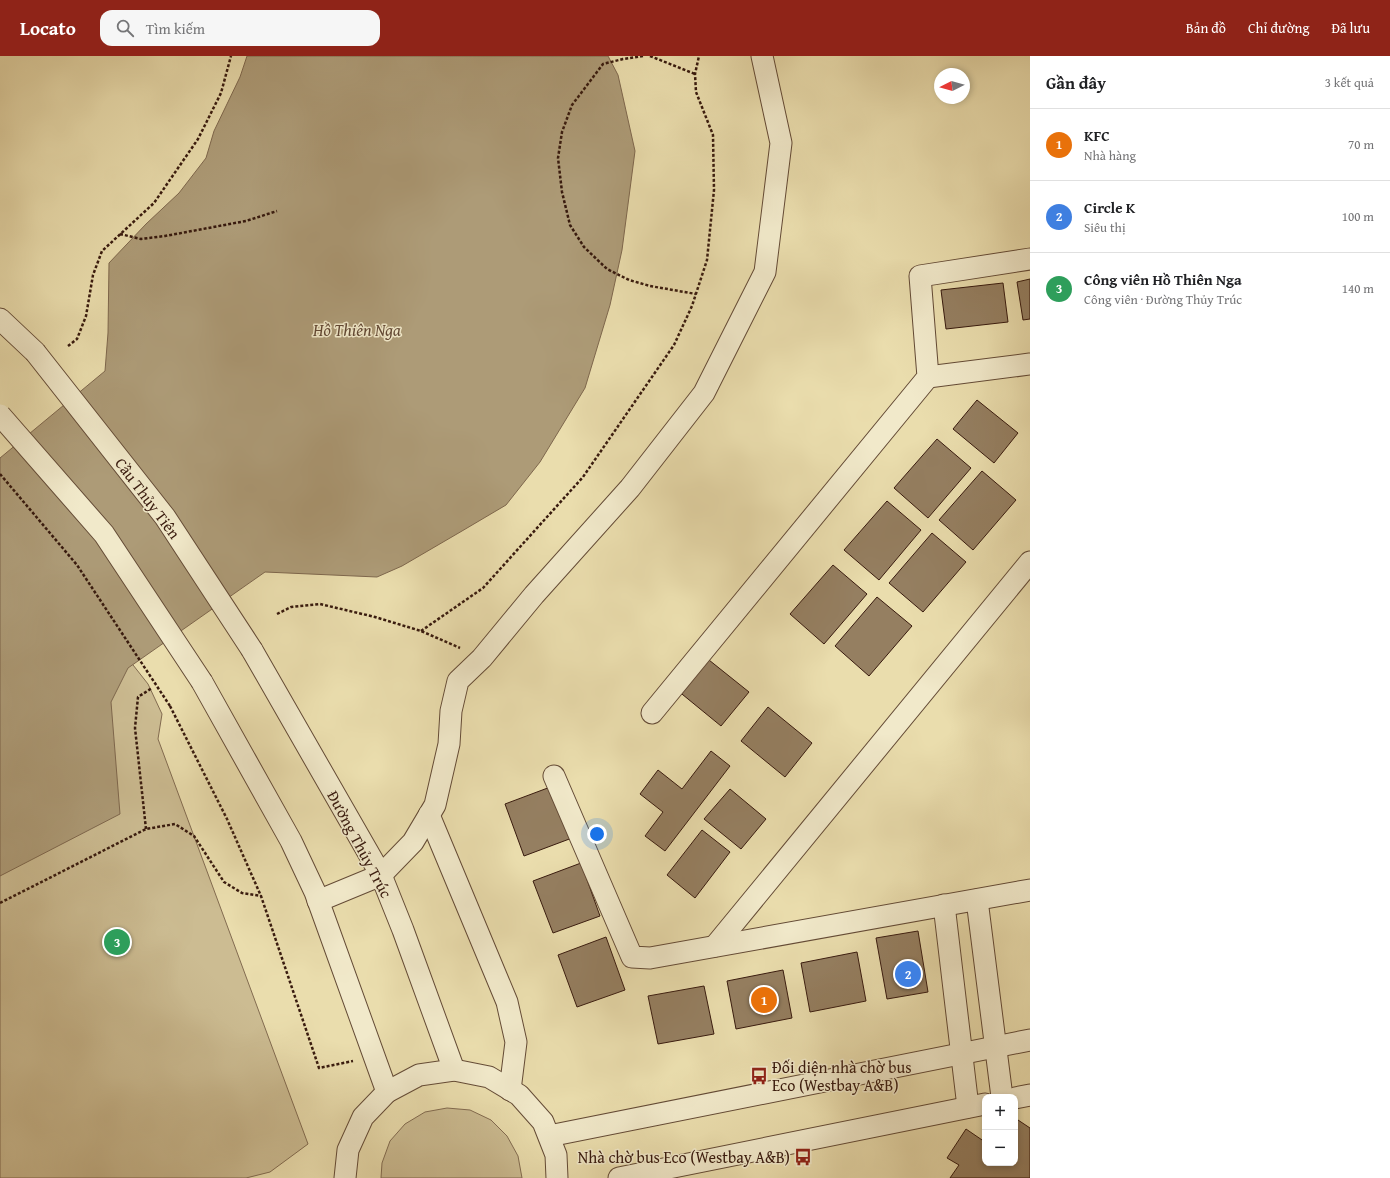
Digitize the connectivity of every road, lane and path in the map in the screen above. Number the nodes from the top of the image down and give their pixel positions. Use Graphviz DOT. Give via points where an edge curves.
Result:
graph roads {
  1 [pos="231,56"];
  2 [pos="643,56"];
  3 [pos="650,56"];
  4 [pos="699,56"];
  5 [pos="762,56"];
  6 [pos="695,74"];
  7 [pos="277,211"];
  8 [pos="120,234"];
  9 [pos="1030,259"];
  10 [pos="696,294"];
  11 [pos="0,319"];
  12 [pos="68,346"];
  13 [pos="1030,364"];
  14 [pos="928,377"];
  15 [pos="0,415"];
  16 [pos="0,474"];
  17 [pos="1030,562"];
  18 [pos="277,614"];
  19 [pos="421,631"];
  20 [pos="252,650"];
  21 [pos="482,658"];
  22 [pos="152,688"];
  23 [pos="652,713"];
  24 [pos="554,776"];
  25 [pos="429,815"];
  26 [pos="146,829"];
  27 [pos="381,875"];
  28 [pos="1030,890"];
  29 [pos="261,896"];
  30 [pos="977,900"];
  31 [pos="318,901"];
  32 [pos="0,903"];
  33 [pos="944,905"];
  34 [pos="715,946"];
  35 [pos="1030,1040"];
  36 [pos="996,1047"];
  37 [pos="962,1054"];
  38 [pos="375,1058"];
  39 [pos="454,1070"];
  40 [pos="510,1090"];
  41 [pos="387,1092"];
  42 [pos="1002,1094"];
  43 [pos="1030,1095"];
  44 [pos="1018,1097"];
  45 [pos="977,1105"];
  46 [pos="549,1136"];
  47 [pos="345,1178"];
  48 [pos="557,1178"];
  49 [pos="619,1178"];
  1 -- 8 [label="path" via="221,93 198,139 154,203"];
  2 -- 10 [label="path" via="603,64 572,105 562,132 558,158 562,192 570,225 584,247 607,269 629,280 650,286"];
  3 -- 6 [label="path"];
  4 -- 6 [label="path"];
  5 -- 21 [label="street" via="781,143 765,272 704,392 630,488 534,595"];
  6 -- 10 [label="path" via="696,92 713,135 714,190 707,260"];
  7 -- 8 [label="path" via="246,221 165,236 141,238"];
  8 -- 12 [label="path" via="102,251 93,275 86,316 77,339"];
  9 -- 14 [label="street" via="920,276"];
  10 -- 19 [label="path" via="674,345 583,477 483,588"];
  11 -- 20 [label="street, Cầu Thủy Tiên, bridge" via="35,352 165,517"];
  13 -- 14 [label="street"];
  14 -- 23 [label="street"];
  15 -- 31 [label="street, bridge" via="104,534 202,682 291,841"];
  16 -- 29 [label="path, bridge" via="77,565 170,706 227,819"];
  17 -- 34 [label="street"];
  18 -- 19 [label="path" via="291,607 320,604"];
  19 -- 21 [label="path"];
  20 -- 27 [label="street, Đường Thủy Trúc"];
  21 -- 25 [label="street" via="458,681 451,711 449,744 435,805"];
  22 -- 26 [label="path" via="138,697 135,728"];
  24 -- 34 [label="street" via="632,957 650,958"];
  25 -- 27 [label="street" via="413,842"];
  25 -- 40 [label="street" via="507,1002 516,1042"];
  26 -- 29 [label="path" via="175,824 194,836 224,882 242,893"];
  26 -- 32 [label="path"];
  27 -- 31 [label="street"];
  27 -- 39 [label="street, Đường Thủy Trúc"];
  28 -- 30 [label="street"];
  29 -- 38 [label="path" via="319,1068"];
  30 -- 33 [label="street"];
  30 -- 36 [label="street"];
  31 -- 38 [label="street"];
  33 -- 34 [label="street"];
  33 -- 37 [label="street"];
  35 -- 36 [label="street"];
  36 -- 37 [label="street"];
  36 -- 42 [label="street"];
  37 -- 45 [label="street"];
  37 -- 46 [label="street"];
  38 -- 41 [label="street"];
  39 -- 40 [label="street" via="489,1077"];
  39 -- 41 [label="street" via="419,1076"];
  40 -- 46 [label="street" via="519,1095 543,1122"];
  41 -- 47 [label="street" via="363,1118 348,1150"];
  43 -- 44 [label="street"];
  45 -- 49 [label="street"];
  46 -- 48 [label="street" via="556,1155"];
}
